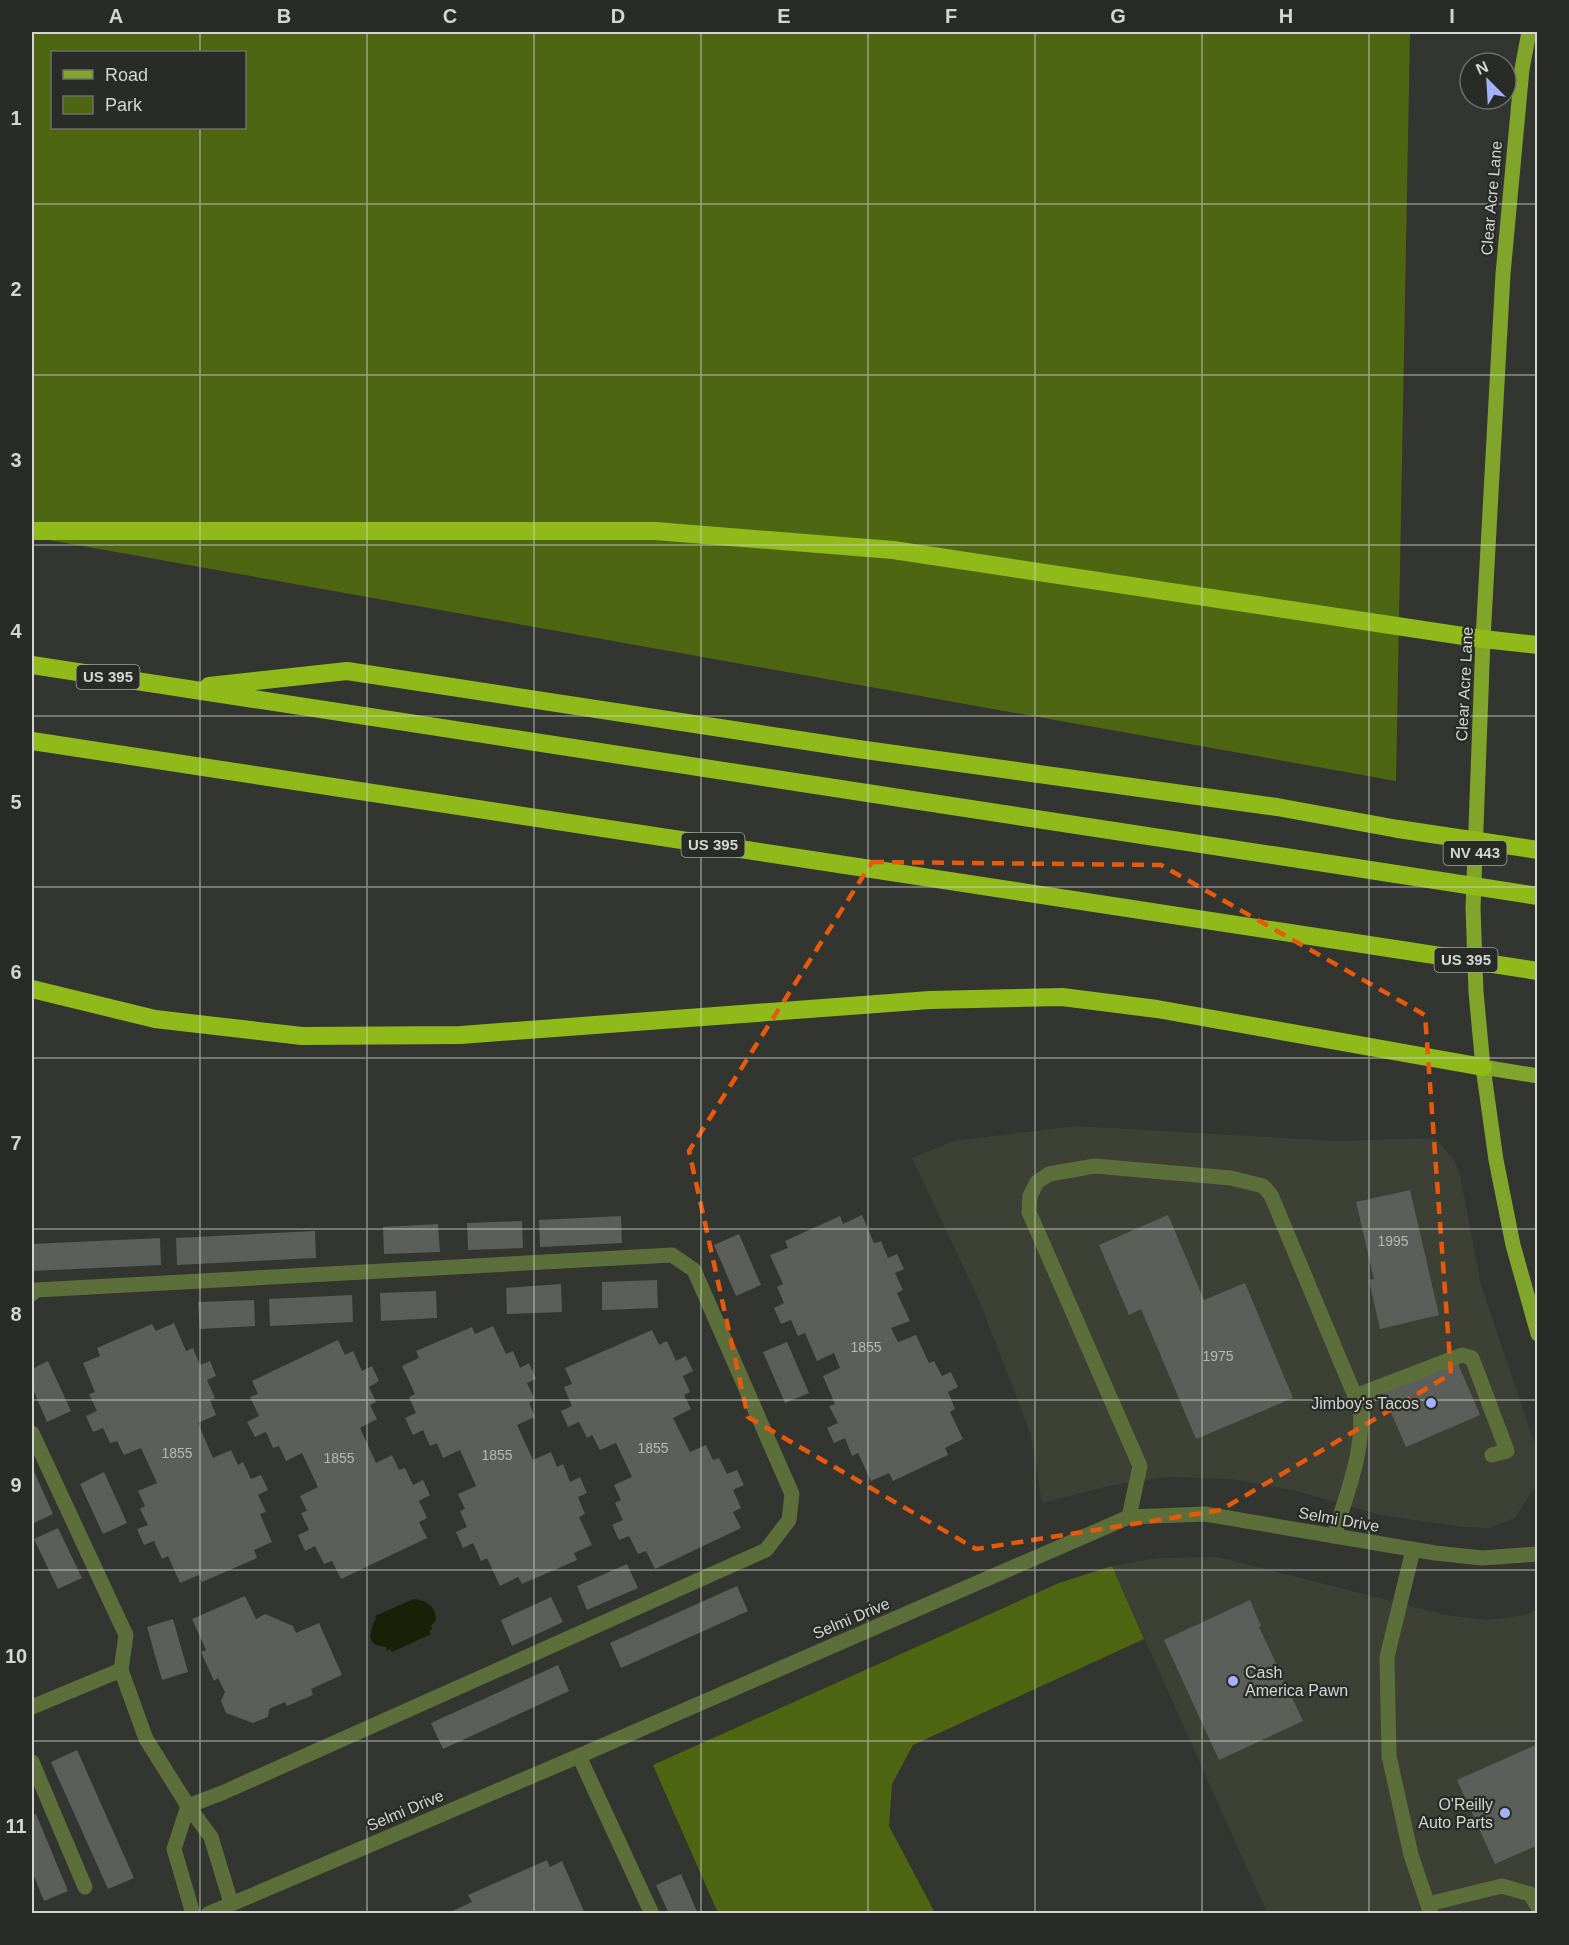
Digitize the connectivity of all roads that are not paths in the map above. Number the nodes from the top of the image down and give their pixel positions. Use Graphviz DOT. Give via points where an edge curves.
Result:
graph roads {
  1 [pos="1529,32"];
  2 [pos="32,531"];
  3 [pos="1484,639"];
  4 [pos="1538,645"];
  5 [pos="32,665"];
  6 [pos="185,689"];
  7 [pos="32,741"];
  8 [pos="1538,850"];
  9 [pos="1538,896"];
  10 [pos="1538,971"];
  11 [pos="32,989"];
  12 [pos="1483,1067"];
  13 [pos="1538,1076"];
  14 [pos="32,1294"];
  15 [pos="1538,1334"];
  16 [pos="1355,1396"];
  17 [pos="32,1434"];
  18 [pos="1492,1455"];
  19 [pos="1129,1517"];
  20 [pos="1334,1536"];
  21 [pos="1413,1550"];
  22 [pos="1538,1554"];
  23 [pos="121,1670"];
  24 [pos="32,1707"];
  25 [pos="579,1756"];
  26 [pos="32,1762"];
  27 [pos="188,1806"];
  28 [pos="85,1887"];
  29 [pos="1538,1907"];
  30 [pos="233,1908"];
  31 [pos="1430,1909"];
  32 [pos="193,1914"];
  33 [pos="208,1914"];
  34 [pos="652,1914"];
  1 -- 3 [label="main road, Clear Acre Lane / NV 443" via="1503,262"];
  2 -- 3 [label="highway" via="656,531 893,550"];
  3 -- 4 [label="highway"];
  3 -- 12 [label="main road, Clear Acre Lane / NV 443" via="1473,908"];
  5 -- 6 [label="highway, US 395"];
  6 -- 8 [label="highway, bridge" via="347,671 858,749 1277,807"];
  6 -- 9 [label="highway, US 395, bridge"];
  7 -- 10 [label="highway, US 395, bridge"];
  11 -- 12 [label="highway" via="155,1018 302,1036 461,1035 930,1000 1062,997 1157,1009"];
  12 -- 13 [label="main road"];
  12 -- 15 [label="main road, Clear Acre Lane / NV 443" via="1513,1245"];
  14 -- 27 [label="street" via="36,1290 672,1256 694,1270 792,1494 789,1520 766,1550"];
  16 -- 18 [label="street" via="1462,1355 1472,1358 1507,1451"];
  16 -- 19 [label="street" via="1271,1195 1263,1186 1232,1178 1095,1166 1049,1174 1037,1182 1030,1196 1029,1212 1140,1466"];
  16 -- 20 [label="street" via="1362,1426"];
  17 -- 23 [label="street" via="126,1635"];
  19 -- 20 [label="street, Selmi Drive" via="1205,1515"];
  19 -- 25 [label="street, Selmi Drive"];
  20 -- 21 [label="street, Selmi Drive"];
  21 -- 22 [label="street, Selmi Drive" via="1482,1558"];
  21 -- 31 [label="street" via="1387,1657 1389,1756 1411,1855"];
  23 -- 24 [label="street"];
  23 -- 27 [label="street" via="146,1739"];
  25 -- 30 [label="street, Selmi Drive"];
  25 -- 34 [label="street"];
  26 -- 28 [label="street"];
  27 -- 30 [label="street" via="211,1837"];
  27 -- 32 [label="street" via="174,1849"];
  29 -- 31 [label="street" via="1530,1894 1502,1886"];
  30 -- 33 [label="street, Selmi Drive"];
}
